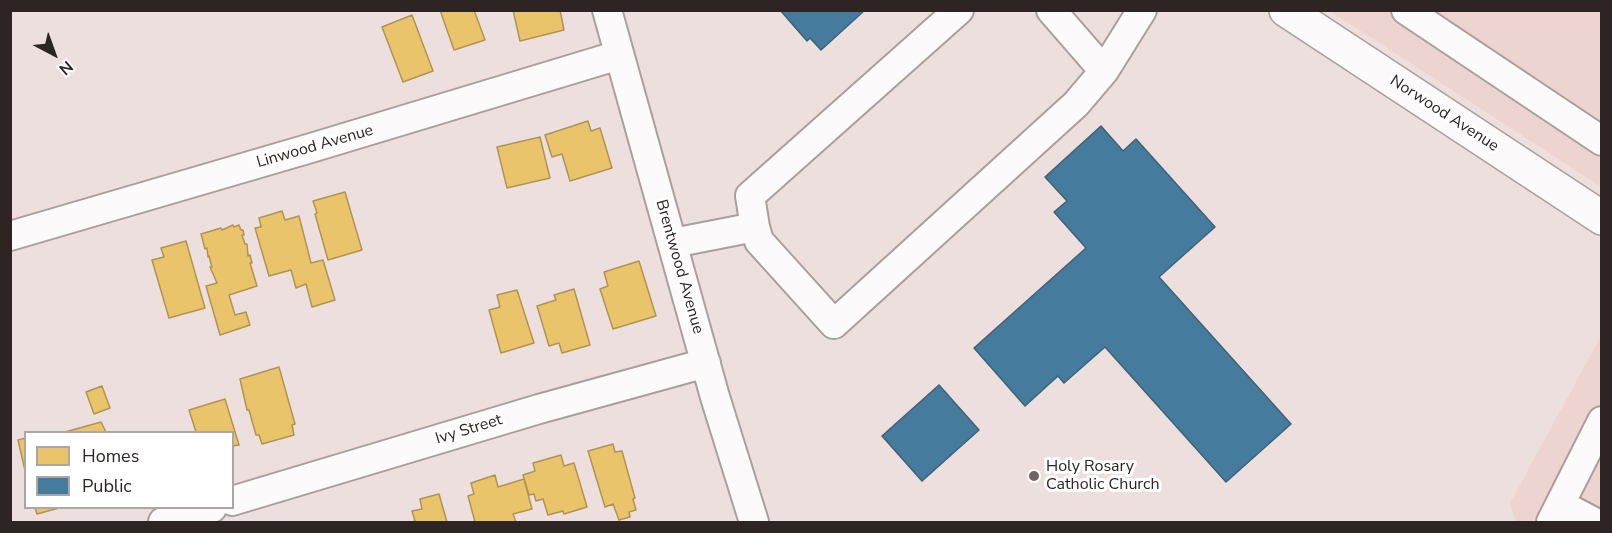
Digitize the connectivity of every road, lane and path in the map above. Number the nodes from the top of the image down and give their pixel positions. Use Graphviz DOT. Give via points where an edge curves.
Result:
graph roads {
  1 [pos="607,10"];
  2 [pos="959,10"];
  3 [pos="1051,10"];
  4 [pos="1142,10"];
  5 [pos="1286,10"];
  6 [pos="1406,10"];
  7 [pos="619,55"];
  8 [pos="1104,71"];
  9 [pos="1602,141"];
  10 [pos="1602,218"];
  11 [pos="754,227"];
  12 [pos="10,236"];
  13 [pos="673,243"];
  14 [pos="706,363"];
  15 [pos="1602,421"];
  16 [pos="234,500"];
  17 [pos="205,509"];
  18 [pos="1555,513"];
  19 [pos="163,522"];
  20 [pos="754,522"];
  21 [pos="1594,522"];
  1 -- 7 [label="street, Brentwood Avenue"];
  2 -- 11 [label="street" via="750,196"];
  3 -- 8 [label="street"];
  4 -- 8 [label="street"];
  5 -- 10 [label="main road, Norwood Avenue"];
  6 -- 9 [label="street"];
  7 -- 12 [label="street, Linwood Avenue"];
  7 -- 13 [label="street, Brentwood Avenue"];
  8 -- 11 [label="street" via="1076,104 834,324 759,241"];
  11 -- 13 [label="street"];
  13 -- 14 [label="street, Brentwood Avenue"];
  14 -- 16 [label="street, Ivy Street"];
  14 -- 20 [label="street, Brentwood Avenue"];
  15 -- 18 [label="street"];
  17 -- 19 [label="street"];
  18 -- 21 [label="street"];
}
